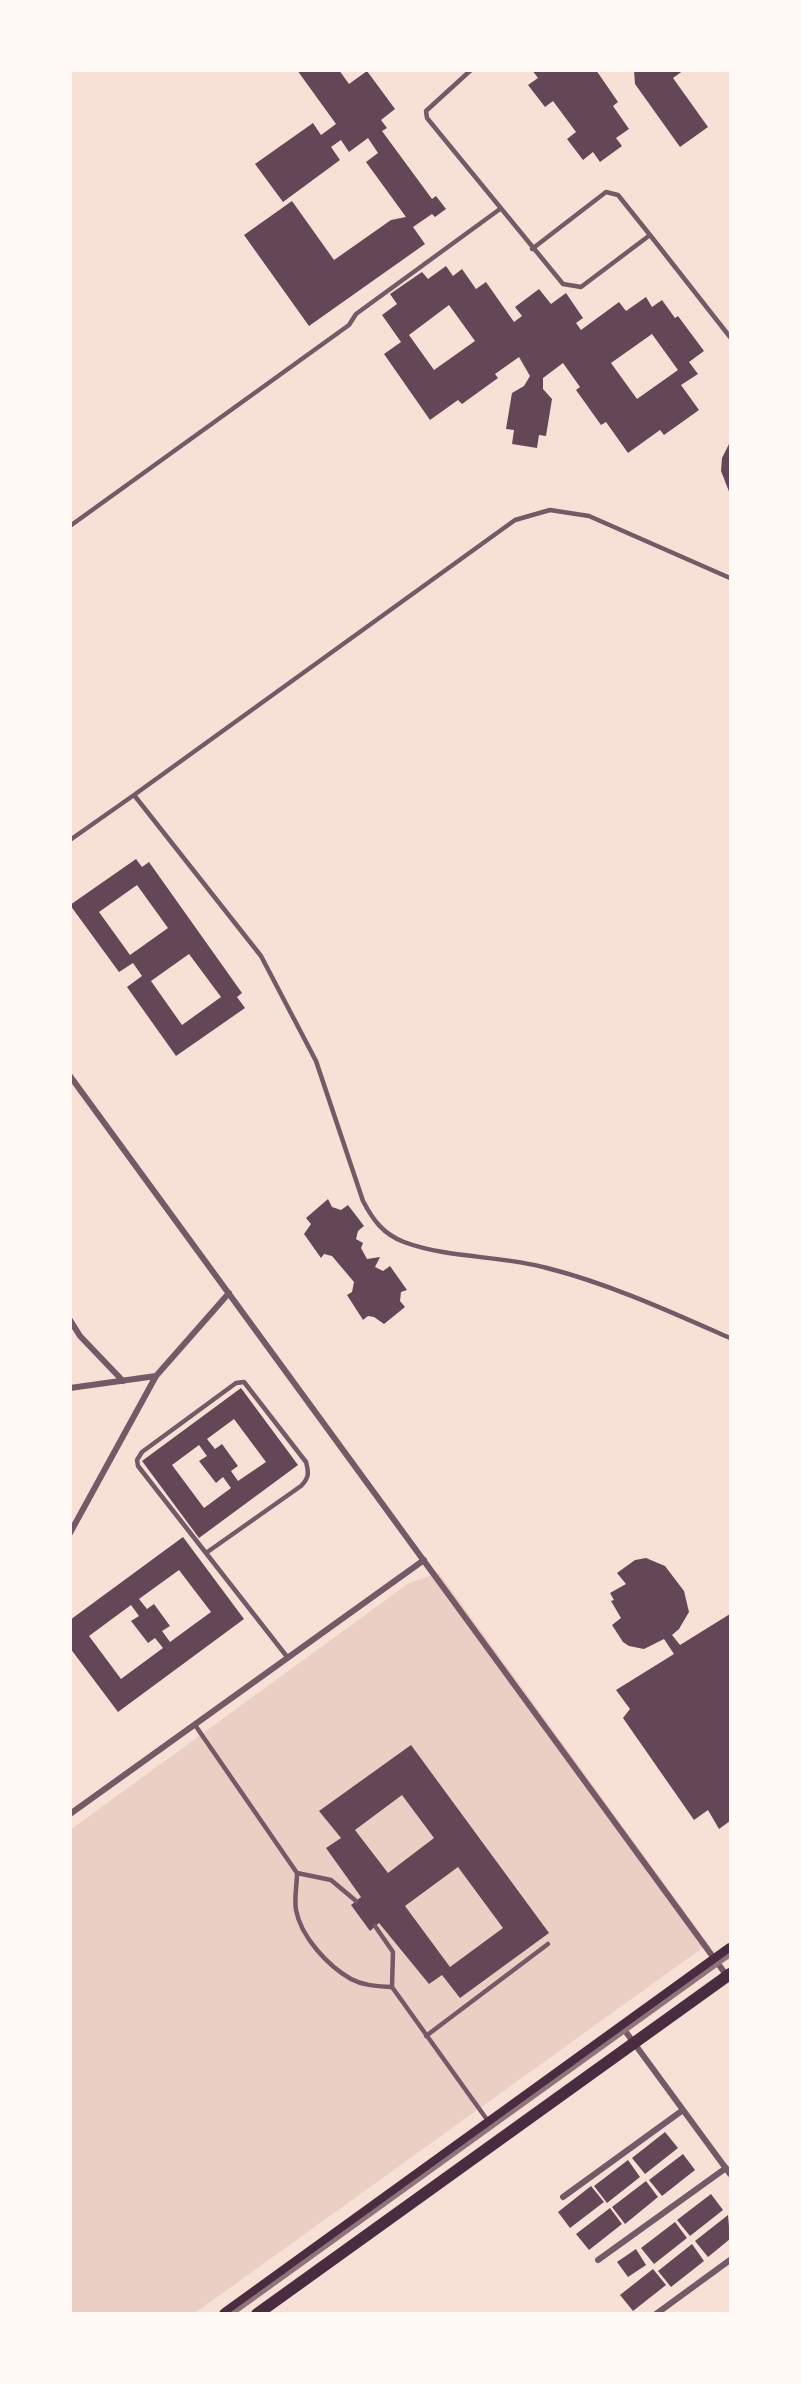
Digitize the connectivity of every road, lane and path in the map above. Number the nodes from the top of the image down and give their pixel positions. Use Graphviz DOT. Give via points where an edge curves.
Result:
graph roads {
  1 [pos="471,70"];
  2 [pos="500,209"];
  3 [pos="650,235"];
  4 [pos="532,249"];
  5 [pos="730,337"];
  6 [pos="70,526"];
  7 [pos="730,578"];
  8 [pos="134,795"];
  9 [pos="70,840"];
  10 [pos="70,1076"];
  11 [pos="229,1293"];
  12 [pos="70,1320"];
  13 [pos="730,1338"];
  14 [pos="156,1376"];
  15 [pos="123,1381"];
  16 [pos="70,1388"];
  17 [pos="70,1533"];
  18 [pos="206,1553"];
  19 [pos="424,1560"];
  20 [pos="288,1658"];
  21 [pos="195,1725"];
  22 [pos="72,1810"];
  23 [pos="297,1873"];
  24 [pos="356,1901"];
  25 [pos="375,1926"];
  26 [pos="548,1944"];
  27 [pos="730,1949"];
  28 [pos="715,1960"];
  29 [pos="729,1976"];
  30 [pos="392,1987"];
  31 [pos="623,2028"];
  32 [pos="426,2036"];
  33 [pos="634,2043"];
  34 [pos="683,2110"];
  35 [pos="507,2111"];
  36 [pos="490,2123"];
  37 [pos="519,2127"];
  38 [pos="726,2168"];
  39 [pos="730,2174"];
  40 [pos="563,2197"];
  41 [pos="598,2260"];
  42 [pos="730,2260"];
  43 [pos="225,2313"];
  44 [pos="256,2313"];
  45 [pos="656,2313"];
  1 -- 2 [label="lane" via="431,103 427,118"];
  2 -- 4 [label="lane"];
  2 -- 6 [label="lane" via="356,314 340,332"];
  3 -- 4 [label="lane" via="581,287 563,284"];
  3 -- 4 [label="lane" via="618,195 606,192"];
  3 -- 5 [label="lane"];
  7 -- 8 [label="lane" via="589,516 550,510 515,520"];
  8 -- 9 [label="lane"];
  8 -- 13 [label="lane" via="261,956 316,1061 363,1201 385,1233 447,1253 546,1267 651,1303"];
  10 -- 11 [label="street"];
  11 -- 14 [label="street"];
  11 -- 19 [label="street"];
  12 -- 15 [label="street"];
  14 -- 15 [label="street"];
  14 -- 17 [label="street"];
  15 -- 16 [label="street"];
  18 -- 18 [label="lane" via="137,1460 142,1452 236,1383 244,1382 306,1462 309,1472 301,1486"];
  18 -- 20 [label="lane"];
  19 -- 20 [label="street"];
  19 -- 28 [label="street"];
  20 -- 21 [label="street"];
  21 -- 22 [label="street"];
  21 -- 23 [label="lane"];
  23 -- 24 [label="lane" via="331,1880"];
  23 -- 30 [label="lane" via="296,1909 300,1923 320,1952 352,1979"];
  25 -- 30 [label="lane" via="393,1952"];
  26 -- 32 [label="lane"];
  27 -- 28 [label="main road"];
  28 -- 29 [label="street"];
  28 -- 31 [label="main road"];
  29 -- 33 [label="main road"];
  30 -- 32 [label="lane"];
  31 -- 33 [label="street"];
  31 -- 35 [label="main road"];
  32 -- 36 [label="lane"];
  33 -- 34 [label="street"];
  33 -- 37 [label="main road"];
  34 -- 38 [label="street"];
  34 -- 40 [label="street"];
  35 -- 36 [label="main road"];
  35 -- 37 [label="lane"];
  36 -- 43 [label="main road"];
  37 -- 44 [label="main road"];
  38 -- 39 [label="street"];
  38 -- 41 [label="street"];
  42 -- 45 [label="street"];
}
